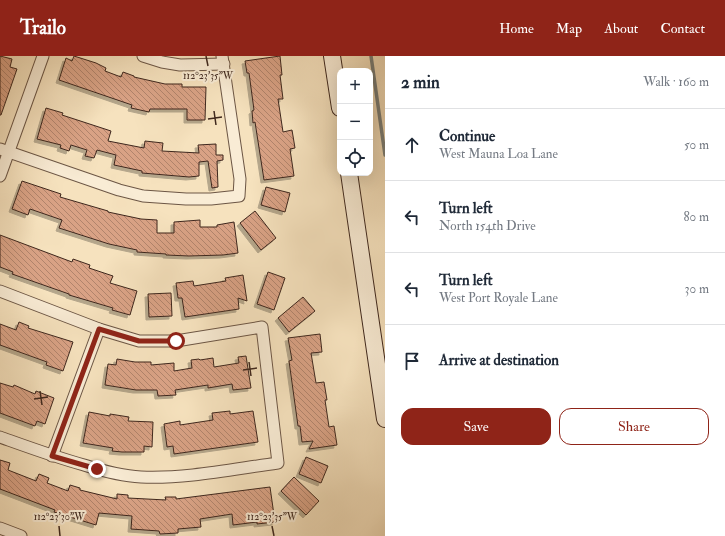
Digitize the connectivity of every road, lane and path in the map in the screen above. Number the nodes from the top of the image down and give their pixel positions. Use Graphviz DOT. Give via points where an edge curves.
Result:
graph roads {
  1 [pos="43,56"];
  2 [pos="143,56"];
  3 [pos="332,56"];
  4 [pos="223,60"];
  5 [pos="339,104"];
  6 [pos="4,151"];
  7 [pos="0,176"];
  8 [pos="349,176"];
  9 [pos="0,291"];
  10 [pos="99,329"];
  11 [pos="385,419"];
  12 [pos="0,437"];
  13 [pos="52,456"];
  14 [pos="0,528"];
  15 [pos="21,536"];
  1 -- 6 [label="street"];
  2 -- 4 [label="street" via="180,65"];
  3 -- 5 [label="main road"];
  4 -- 6 [label="street" via="240,179 239,196 211,199 142,196"];
  6 -- 7 [label="street"];
  8 -- 11 [label="main road"];
  9 -- 10 [label="street"];
  10 -- 13 [label="street"];
  10 -- 13 [label="street" via="139,341 176,341 262,327 278,463 205,473 141,477 119,474"];
  12 -- 13 [label="street"];
  14 -- 15 [label="street"];
}
